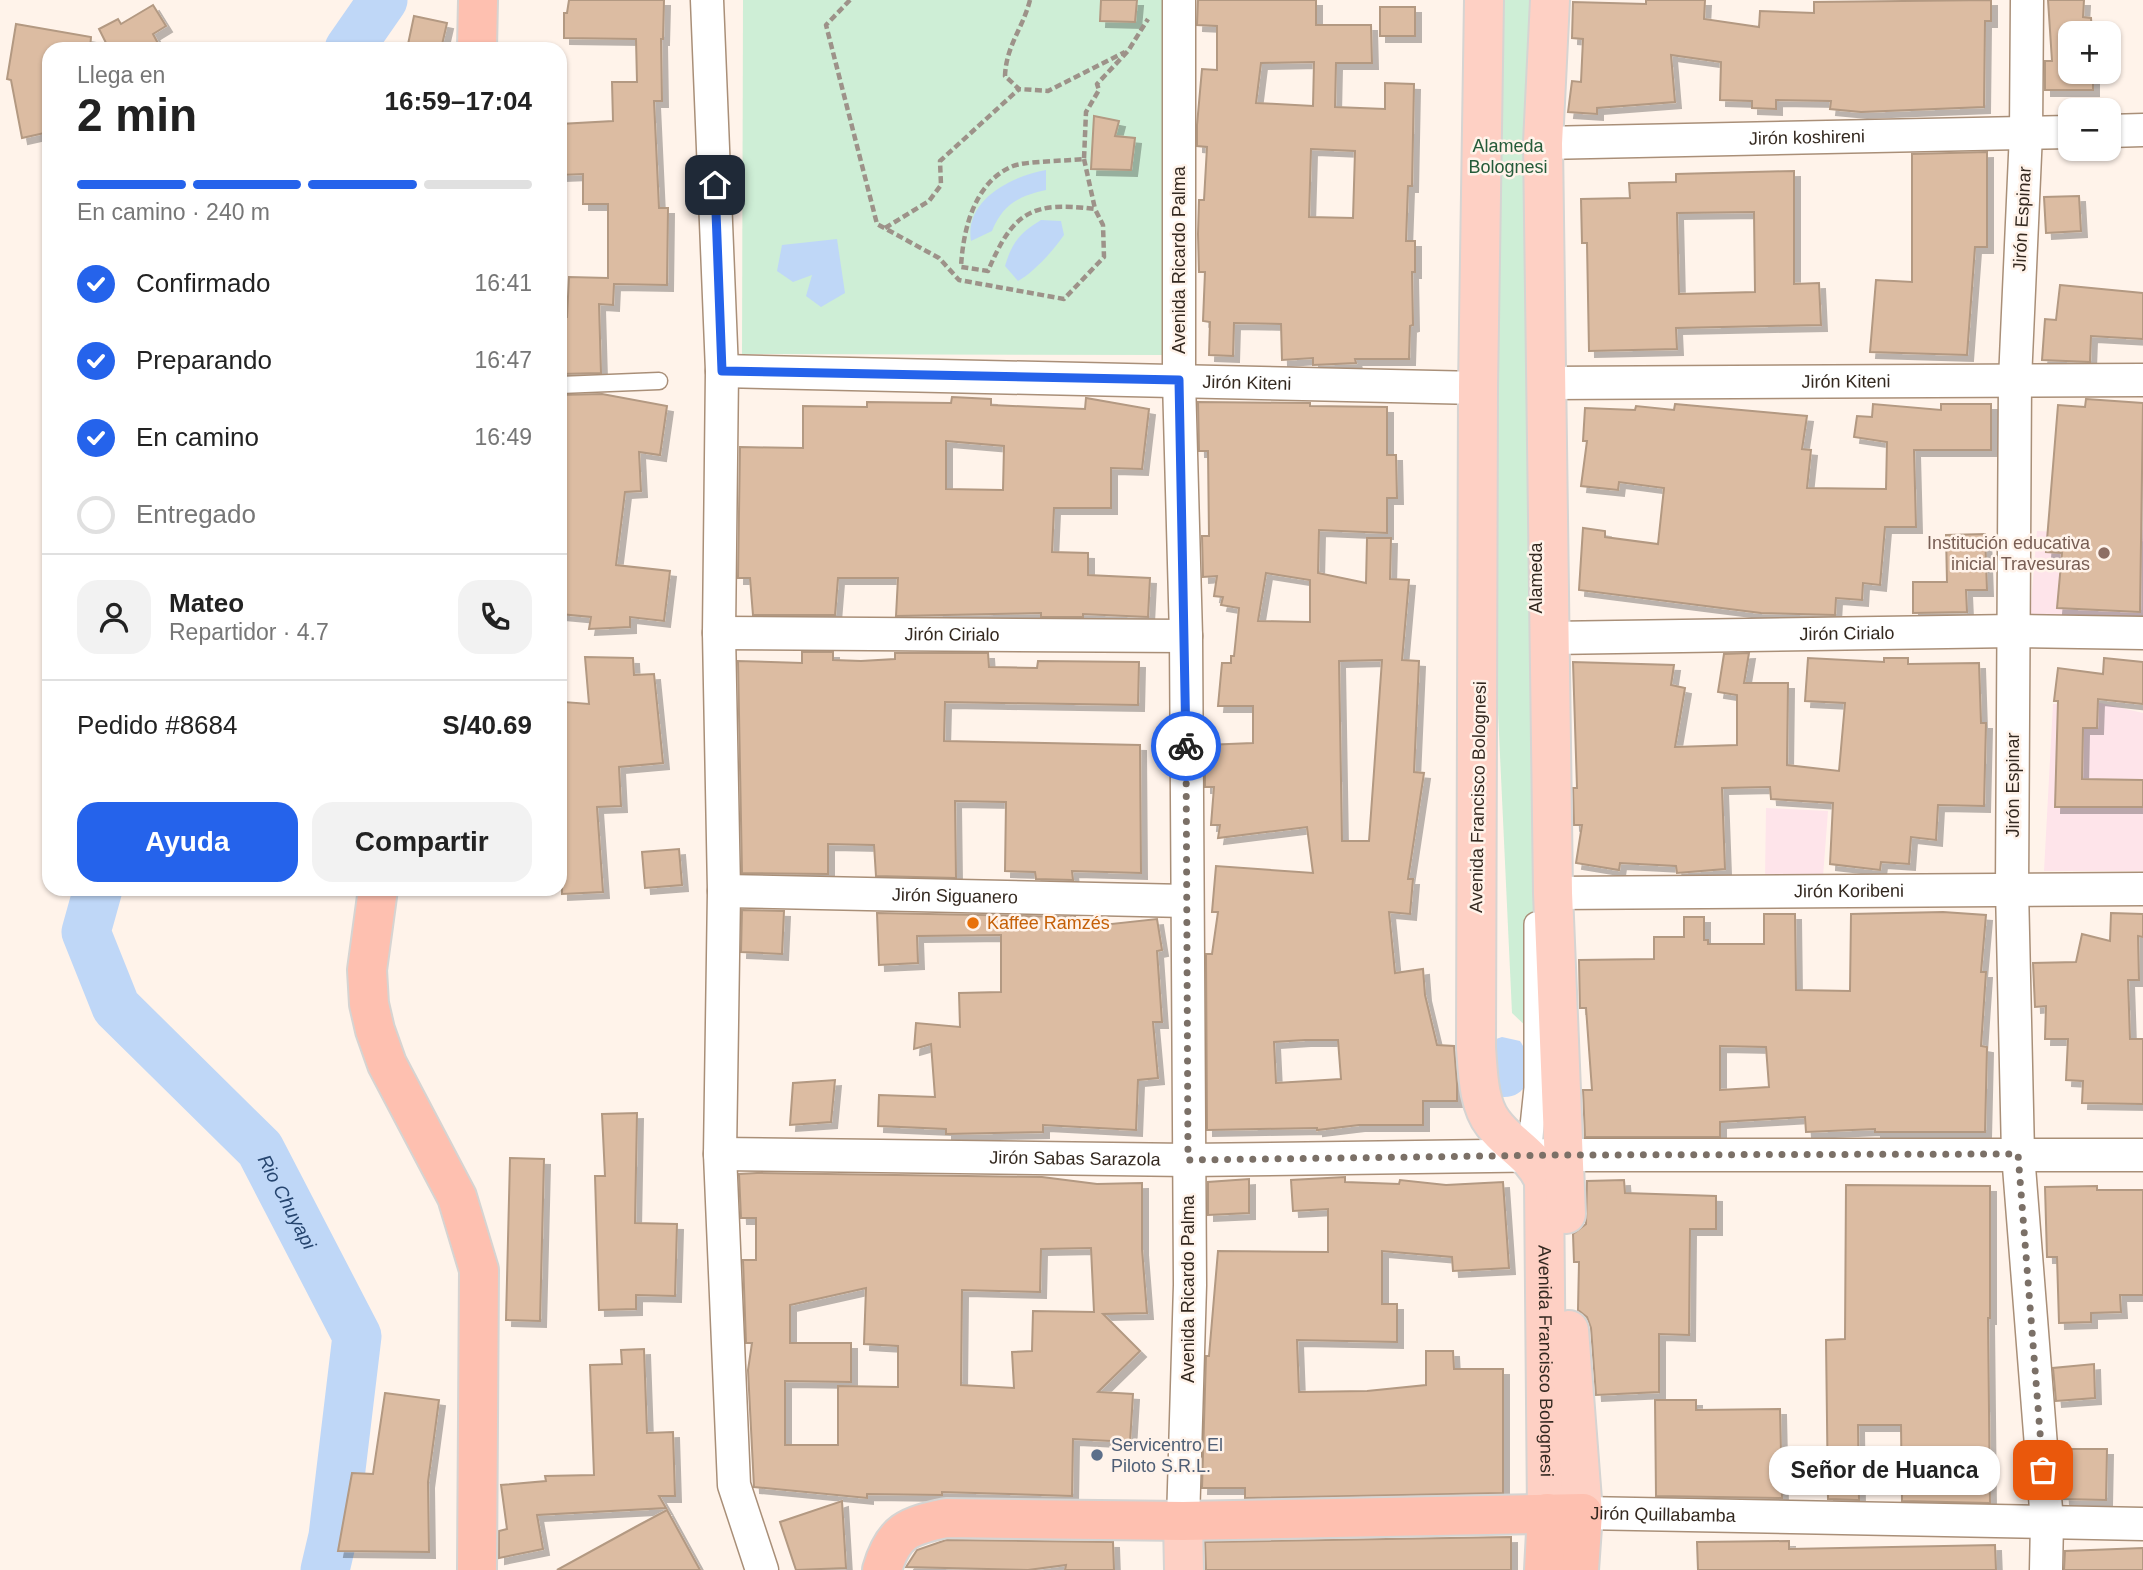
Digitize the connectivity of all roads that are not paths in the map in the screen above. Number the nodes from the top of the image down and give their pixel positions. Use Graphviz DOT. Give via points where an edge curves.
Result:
graph roads {
  1 [pos="478,0"];
  2 [pos="707,0"];
  3 [pos="1484,0"];
  4 [pos="1541,0"];
  5 [pos="1550,0"];
  6 [pos="2027,0"];
  7 [pos="1165,7"];
  8 [pos="477,42"];
  9 [pos="2143,130"];
  10 [pos="2121,131"];
  11 [pos="2026,132"];
  12 [pos="2058,132"];
  13 [pos="1543,143"];
  14 [pos="722,371"];
  15 [pos="1179,380"];
  16 [pos="2015,380"];
  17 [pos="2143,380"];
  18 [pos="659,381"];
  19 [pos="1548,383"];
  20 [pos="567,385"];
  21 [pos="1478,388"];
  22 [pos="2014,631"];
  23 [pos="2143,633"];
  24 [pos="719,634"];
  25 [pos="1186,636"];
  26 [pos="1550,638"];
  27 [pos="2012,889"];
  28 [pos="2143,889"];
  29 [pos="724,891"];
  30 [pos="1553,893"];
  31 [pos="377,896"];
  32 [pos="1186,901"];
  33 [pos="720,1154"];
  34 [pos="2018,1154"];
  35 [pos="1547,1155"];
  36 [pos="2143,1155"];
  37 [pos="1188,1160"];
  38 [pos="1565,1513"];
  39 [pos="1184,1521"];
  40 [pos="2047,1522"];
  41 [pos="2143,1524"];
  42 [pos="477,1570"];
  43 [pos="762,1570"];
  44 [pos="882,1570"];
  45 [pos="1184,1570"];
  46 [pos="1544,1570"];
  47 [pos="1579,1570"];
  48 [pos="2046,1570"];
  1 -- 8 [label="highway"];
  2 -- 14 [label="street"];
  3 -- 21 [label="main road, Avenida Francisco Bolognesi"];
  4 -- 13 [label="street, Alameda"];
  5 -- 13 [label="main road, Avenida Francisco Bolognesi"];
  6 -- 11 [label="street, Jirón Espinar"];
  7 -- 15 [label="street, Avenida Ricardo Palma"];
  9 -- 10 [label="street"];
  11 -- 12 [label="street, Jirón koshireni"];
  11 -- 13 [label="street, Jirón koshireni"];
  11 -- 16 [label="street, Jirón Espinar"];
  13 -- 19 [label="main road, Avenida Francisco Bolognesi"];
  13 -- 35 [label="street, Alameda" via="1536,386 1536,1088"];
  14 -- 15 [label="street, Jirón Kiteni"];
  14 -- 24 [label="street"];
  15 -- 21 [label="street, Jirón Kiteni"];
  15 -- 25 [label="street, Avenida Ricardo Palma"];
  16 -- 17 [label="street, Jirón Kiteni"];
  16 -- 19 [label="street, Jirón Kiteni"];
  16 -- 22 [label="street, Jirón Espinar"];
  18 -- 20 [label="lane"];
  19 -- 26 [label="main road, Avenida Francisco Bolognesi"];
  21 -- 35 [label="main road, Avenida Francisco Bolognesi" via="1476,1048 1481,1091 1491,1121"];
  22 -- 23 [label="street, Jirón Cirialo"];
  22 -- 26 [label="street, Jirón Cirialo"];
  22 -- 27 [label="street, Jirón Espinar"];
  24 -- 25 [label="street, Jirón Cirialo"];
  24 -- 29 [label="street"];
  25 -- 32 [label="street, Avenida Ricardo Palma"];
  26 -- 30 [label="main road, Avenida Francisco Bolognesi"];
  27 -- 28 [label="street, Jirón Koribeni"];
  27 -- 30 [label="street, Jirón Koribeni"];
  27 -- 34 [label="street, Jirón Espinar"];
  29 -- 32 [label="street, Jirón Siguanero"];
  29 -- 33 [label="street"];
  30 -- 35 [label="main road, Avenida Francisco Bolognesi"];
  31 -- 42 [label="highway" via="367,971 375,1030 387,1064 457,1197 479,1270"];
  32 -- 37 [label="street, Avenida Ricardo Palma"];
  33 -- 37 [label="street, Jirón Sabas Sarazola"];
  33 -- 43 [label="street" via="734,1485"];
  34 -- 35 [label="street, Jirón Sabas Sarazola"];
  34 -- 36 [label="street, Jirón Sabas Sarazola"];
  34 -- 40 [label="street, Jirón Espinar"];
  35 -- 37 [label="street, Jirón Sabas Sarazola"];
  35 -- 38 [label="main road, Avenida Francisco Bolognesi" via="1568,1324"];
  37 -- 39 [label="street, Avenida Ricardo Palma"];
  38 -- 39 [label="highway, Jirón Quillabamba"];
  38 -- 40 [label="street, Jirón Quillabamba"];
  38 -- 46 [label="highway, Avenida Francisco Bolognesi"];
  38 -- 47 [label="highway, Avenida Francisco Bolognesi"];
  39 -- 44 [label="highway, Jirón Quillabamba" via="946,1518 917,1524 893,1540"];
  39 -- 45 [label="main road, Avenida Ricardo Palma"];
  40 -- 41 [label="street, Jirón Quillabamba"];
  40 -- 48 [label="street, Jirón Espinar"];
}
